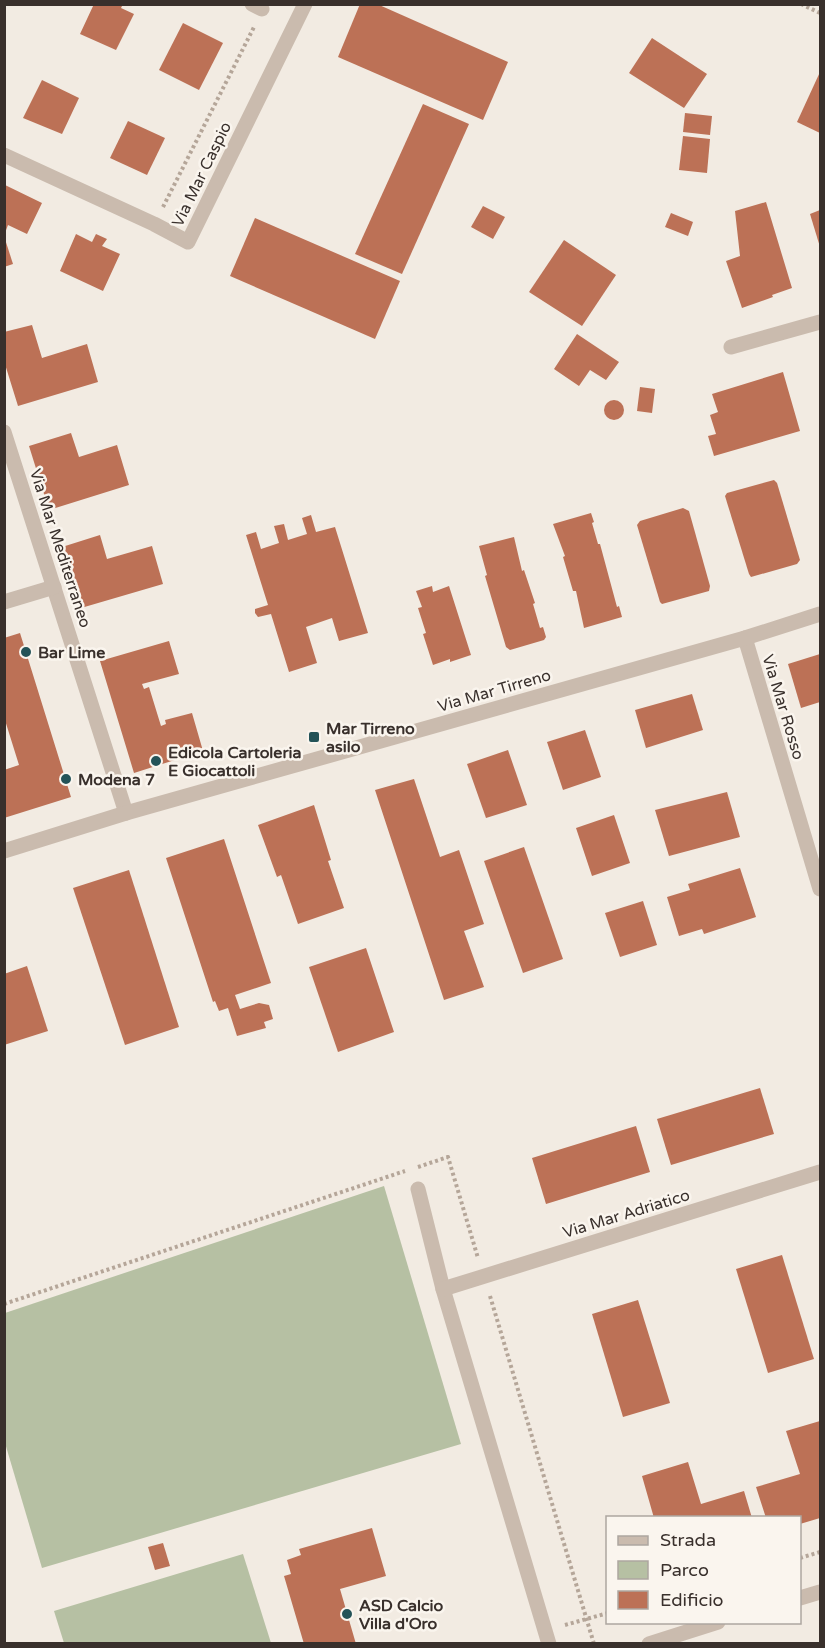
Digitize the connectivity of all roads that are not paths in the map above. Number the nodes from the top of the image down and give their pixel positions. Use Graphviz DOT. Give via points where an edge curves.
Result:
graph roads {
  1 [pos="305,4"];
  2 [pos="4,155"];
  3 [pos="820,322"];
  4 [pos="731,347"];
  5 [pos="4,432"];
  6 [pos="54,587"];
  7 [pos="4,602"];
  8 [pos="820,614"];
  9 [pos="745,638"];
  10 [pos="126,813"];
  11 [pos="4,851"];
  12 [pos="820,889"];
  13 [pos="820,1172"];
  14 [pos="418,1188"];
  15 [pos="443,1289"];
  16 [pos="820,1592"];
  17 [pos="801,1598"];
  18 [pos="715,1624"];
  19 [pos="547,1637"];
  20 [pos="649,1644"];
  1 -- 2 [label="street, Via Mar Caspio" via="188,242"];
  3 -- 4 [label="street"];
  5 -- 6 [label="street, Via Mar Mediterraneo"];
  6 -- 7 [label="street"];
  6 -- 10 [label="street, Via Mar Mediterraneo"];
  8 -- 9 [label="street, Via Mar Tirreno"];
  9 -- 10 [label="street, Via Mar Tirreno"];
  9 -- 12 [label="street, Via Mar Rosso"];
  10 -- 11 [label="street, Via Mar Tirreno"];
  13 -- 15 [label="street, Via Mar Adriatico"];
  14 -- 15 [label="street"];
  15 -- 19 [label="street"];
  16 -- 17 [label="street"];
  18 -- 20 [label="street"];
}
